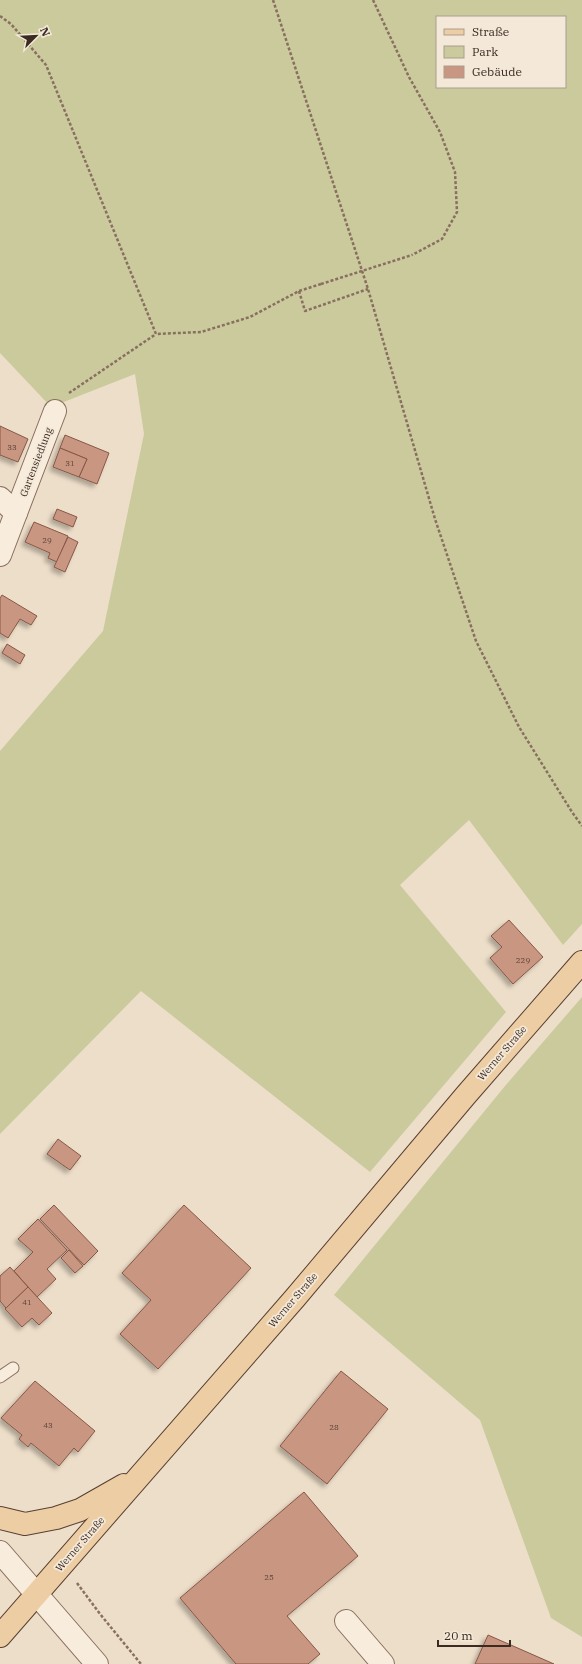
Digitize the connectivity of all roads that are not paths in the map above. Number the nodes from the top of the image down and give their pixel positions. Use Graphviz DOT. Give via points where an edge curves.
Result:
graph roads {
  1 [pos="55,411"];
  2 [pos="0,498"];
  3 [pos="16,513"];
  4 [pos="0,555"];
  5 [pos="582,962"];
  6 [pos="13,1368"];
  7 [pos="0,1377"];
  8 [pos="138,1478"];
  9 [pos="0,1518"];
  10 [pos="0,1552"];
  11 [pos="36,1594"];
  12 [pos="346,1621"];
  13 [pos="0,1636"];
  14 [pos="97,1664"];
  15 [pos="383,1664"];
  1 -- 3 [label="street, Gartensiedlung"];
  2 -- 3 [label="street, Gartensiedlung"];
  3 -- 4 [label="street, Gartensiedlung"];
  5 -- 8 [label="main road, Werner Straße"];
  6 -- 7 [label="lane"];
  8 -- 9 [label="main road" via="80,1510 56,1518 26,1524"];
  8 -- 11 [label="main road, Werner Straße"];
  10 -- 11 [label="street"];
  11 -- 13 [label="main road, Werner Straße"];
  11 -- 14 [label="street"];
  12 -- 15 [label="street"];
}
